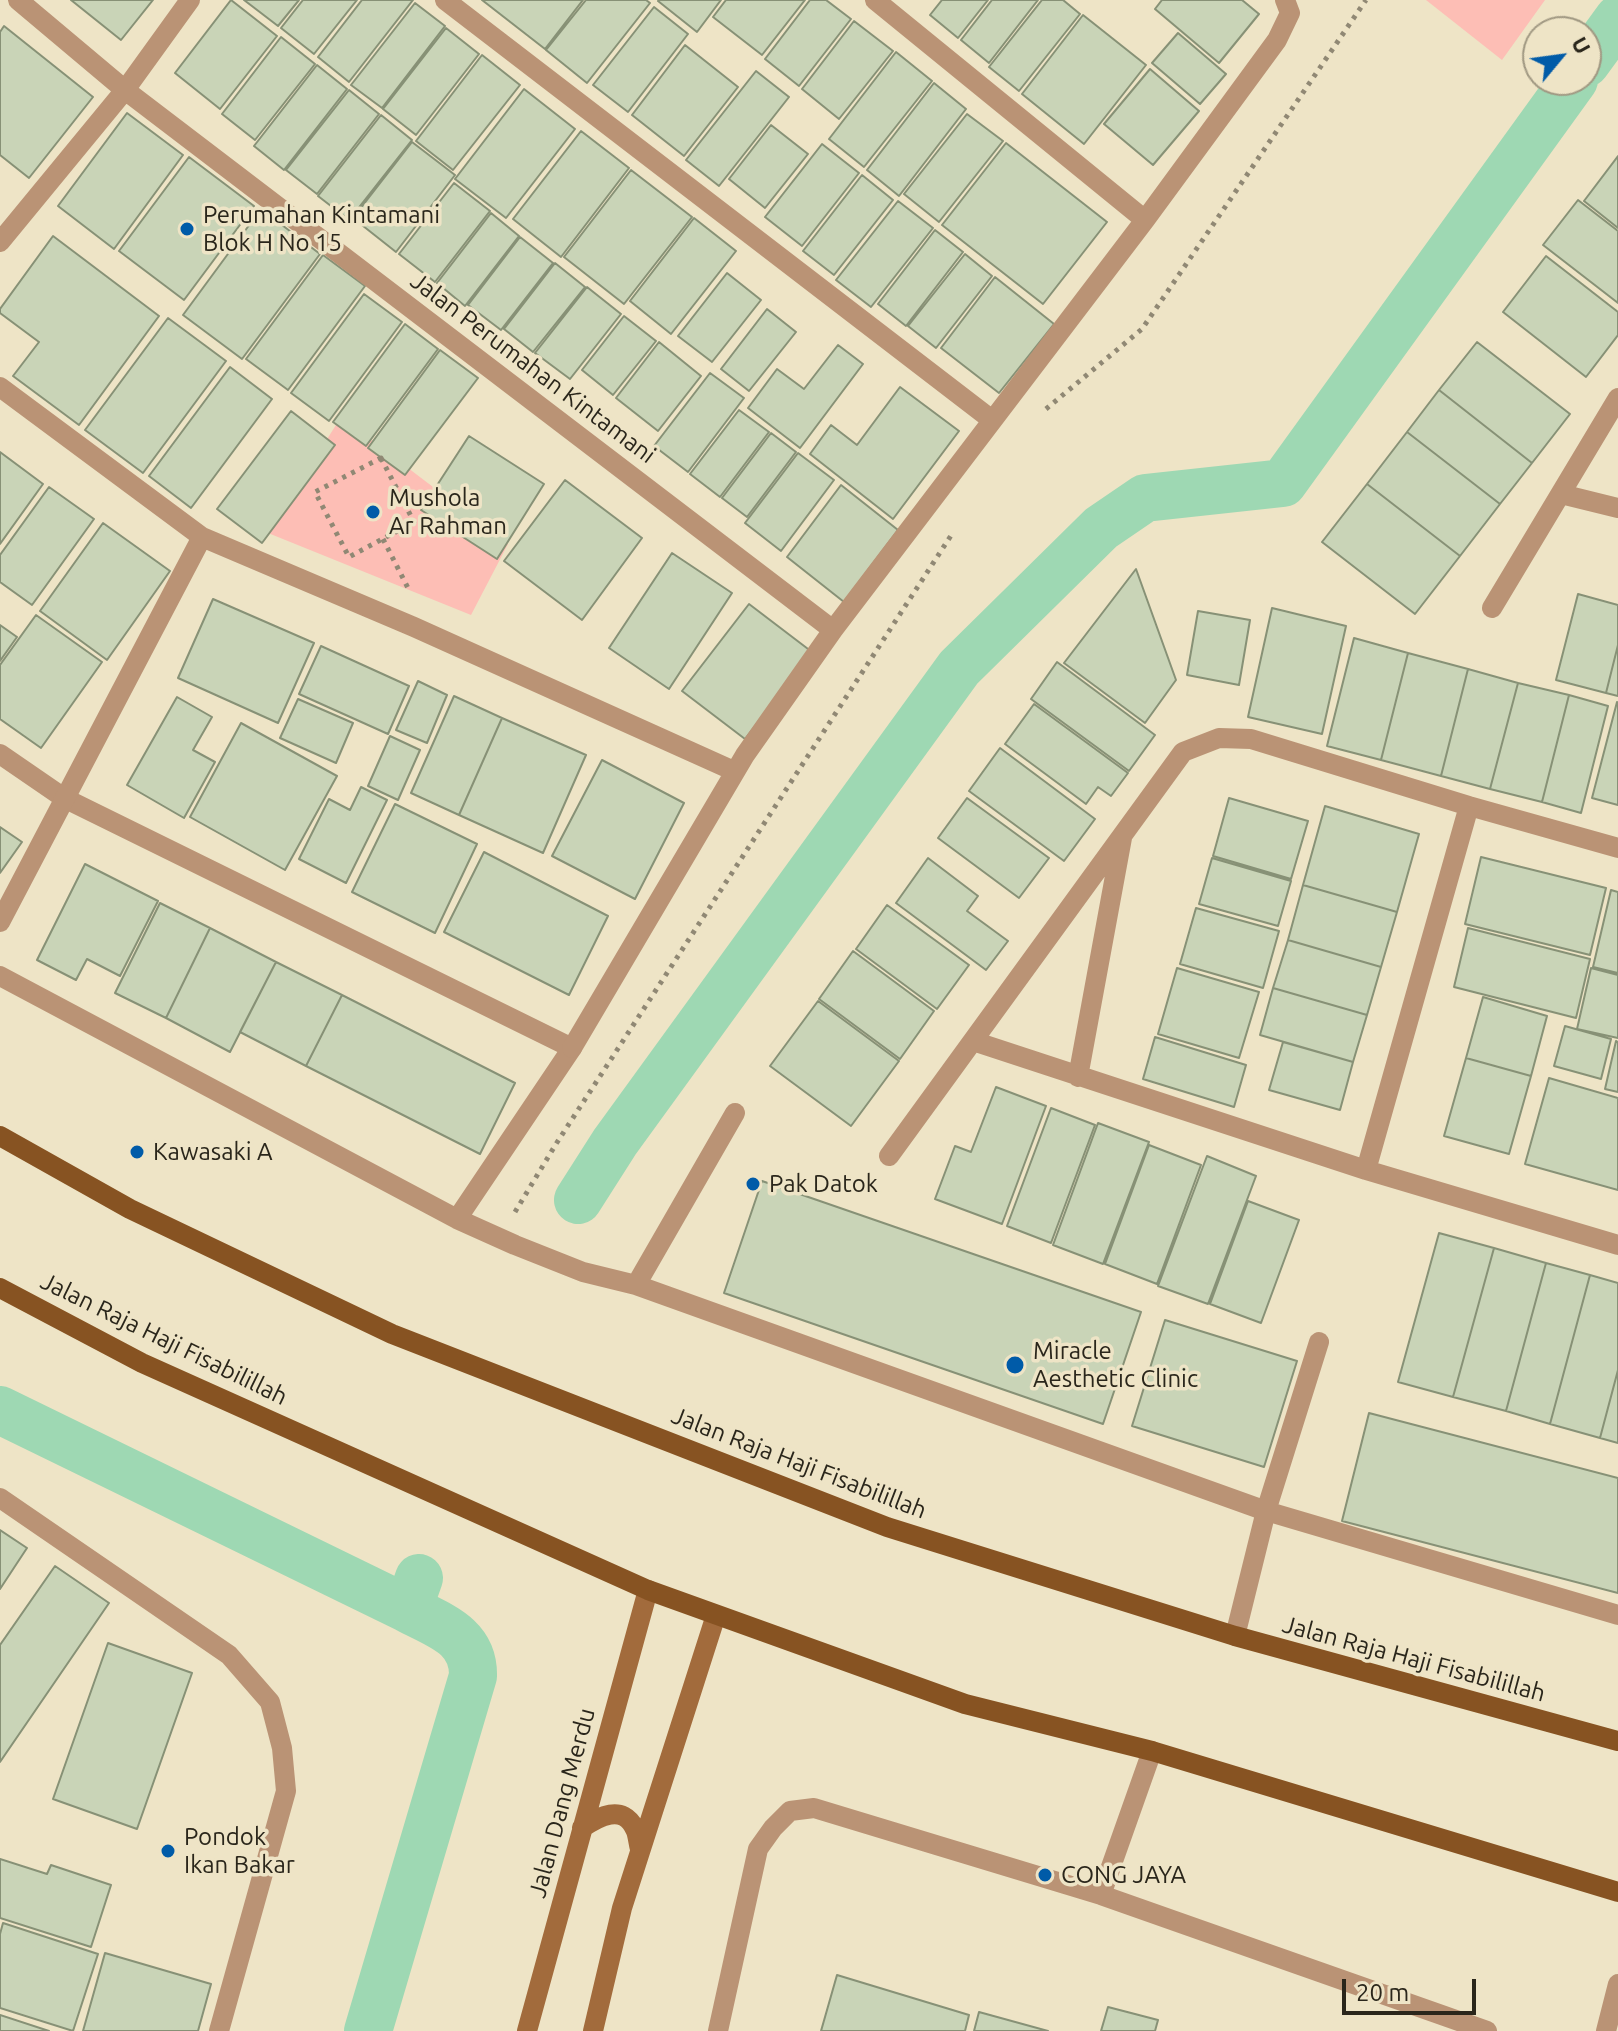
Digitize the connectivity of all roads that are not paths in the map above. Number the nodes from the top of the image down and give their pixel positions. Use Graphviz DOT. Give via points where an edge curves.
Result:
graph roads {
  1 [pos="18,0"];
  2 [pos="190,0"];
  3 [pos="445,0"];
  4 [pos="875,0"];
  5 [pos="1285,0"];
  6 [pos="125,90"];
  7 [pos="1145,220"];
  8 [pos="0,242"];
  9 [pos="0,387"];
  10 [pos="1618,398"];
  11 [pos="992,420"];
  12 [pos="1561,494"];
  13 [pos="1618,508"];
  14 [pos="202,537"];
  15 [pos="1492,608"];
  16 [pos="833,630"];
  17 [pos="0,754"];
  18 [pos="734,771"];
  19 [pos="64,798"];
  20 [pos="1469,806"];
  21 [pos="1124,831"];
  22 [pos="1618,848"];
  23 [pos="0,922"];
  24 [pos="0,976"];
  25 [pos="973,1041"];
  26 [pos="572,1048"];
  27 [pos="1078,1077"];
  28 [pos="735,1113"];
  29 [pos="0,1136"];
  30 [pos="889,1156"];
  31 [pos="1366,1170"];
  32 [pos="457,1219"];
  33 [pos="1618,1245"];
  34 [pos="636,1285"];
  35 [pos="0,1288"];
  36 [pos="1319,1342"];
  37 [pos="0,1498"];
  38 [pos="1266,1511"];
  39 [pos="648,1590"];
  40 [pos="716,1615"];
  41 [pos="1618,1615"];
  42 [pos="1235,1636"];
  43 [pos="1618,1741"];
  44 [pos="1152,1751"];
  45 [pos="582,1828"];
  46 [pos="640,1849"];
  47 [pos="1618,1892"];
  48 [pos="1101,1895"];
  49 [pos="1618,1984"];
  50 [pos="219,2031"];
  51 [pos="527,2031"];
  52 [pos="593,2031"];
  53 [pos="718,2031"];
  54 [pos="1487,2031"];
  55 [pos="1606,2031"];
  1 -- 6 [label="street, Jalan Perumahan Kintamani"];
  2 -- 6 [label="street"];
  3 -- 11 [label="street"];
  4 -- 7 [label="street"];
  5 -- 7 [label="street" via="1290,13 1277,40"];
  6 -- 8 [label="street"];
  6 -- 16 [label="street, Jalan Perumahan Kintamani"];
  7 -- 11 [label="street"];
  9 -- 14 [label="street"];
  10 -- 12 [label="street"];
  11 -- 16 [label="street"];
  12 -- 13 [label="street"];
  12 -- 15 [label="street"];
  14 -- 18 [label="street"];
  14 -- 19 [label="street"];
  16 -- 18 [label="street"];
  17 -- 19 [label="street"];
  18 -- 26 [label="street"];
  19 -- 23 [label="street"];
  19 -- 26 [label="street"];
  20 -- 21 [label="street" via="1251,739 1219,738 1183,752"];
  20 -- 22 [label="street"];
  20 -- 31 [label="street"];
  21 -- 25 [label="street"];
  21 -- 27 [label="street"];
  24 -- 32 [label="street"];
  25 -- 27 [label="street"];
  25 -- 30 [label="street"];
  26 -- 32 [label="street"];
  27 -- 31 [label="street"];
  28 -- 34 [label="street"];
  29 -- 42 [label="main road, Jalan Raja Haji Fisabilillah" via="130,1209 392,1334 887,1527"];
  31 -- 33 [label="street"];
  32 -- 34 [label="street" via="583,1272"];
  34 -- 38 [label="street"];
  35 -- 39 [label="main road, Jalan Raja Haji Fisabilillah" via="142,1363"];
  36 -- 38 [label="street"];
  37 -- 50 [label="street" via="229,1655 270,1702 286,1791"];
  38 -- 41 [label="street"];
  38 -- 42 [label="street"];
  39 -- 40 [label="main road, Jalan Raja Haji Fisabilillah"];
  39 -- 45 [label="main road, Jalan Dang Merdu"];
  40 -- 44 [label="main road, Jalan Raja Haji Fisabilillah" via="965,1704"];
  40 -- 46 [label="main road"];
  42 -- 43 [label="main road, Jalan Raja Haji Fisabilillah"];
  44 -- 47 [label="main road, Jalan Raja Haji Fisabilillah"];
  44 -- 48 [label="street"];
  45 -- 46 [label="main road" via="598,1817 618,1815 635,1829"];
  45 -- 51 [label="main road, Jalan Dang Merdu"];
  46 -- 52 [label="main road"];
  48 -- 53 [label="street" via="814,1808 790,1811 758,1849"];
  48 -- 54 [label="street"];
  49 -- 55 [label="street"];
}
